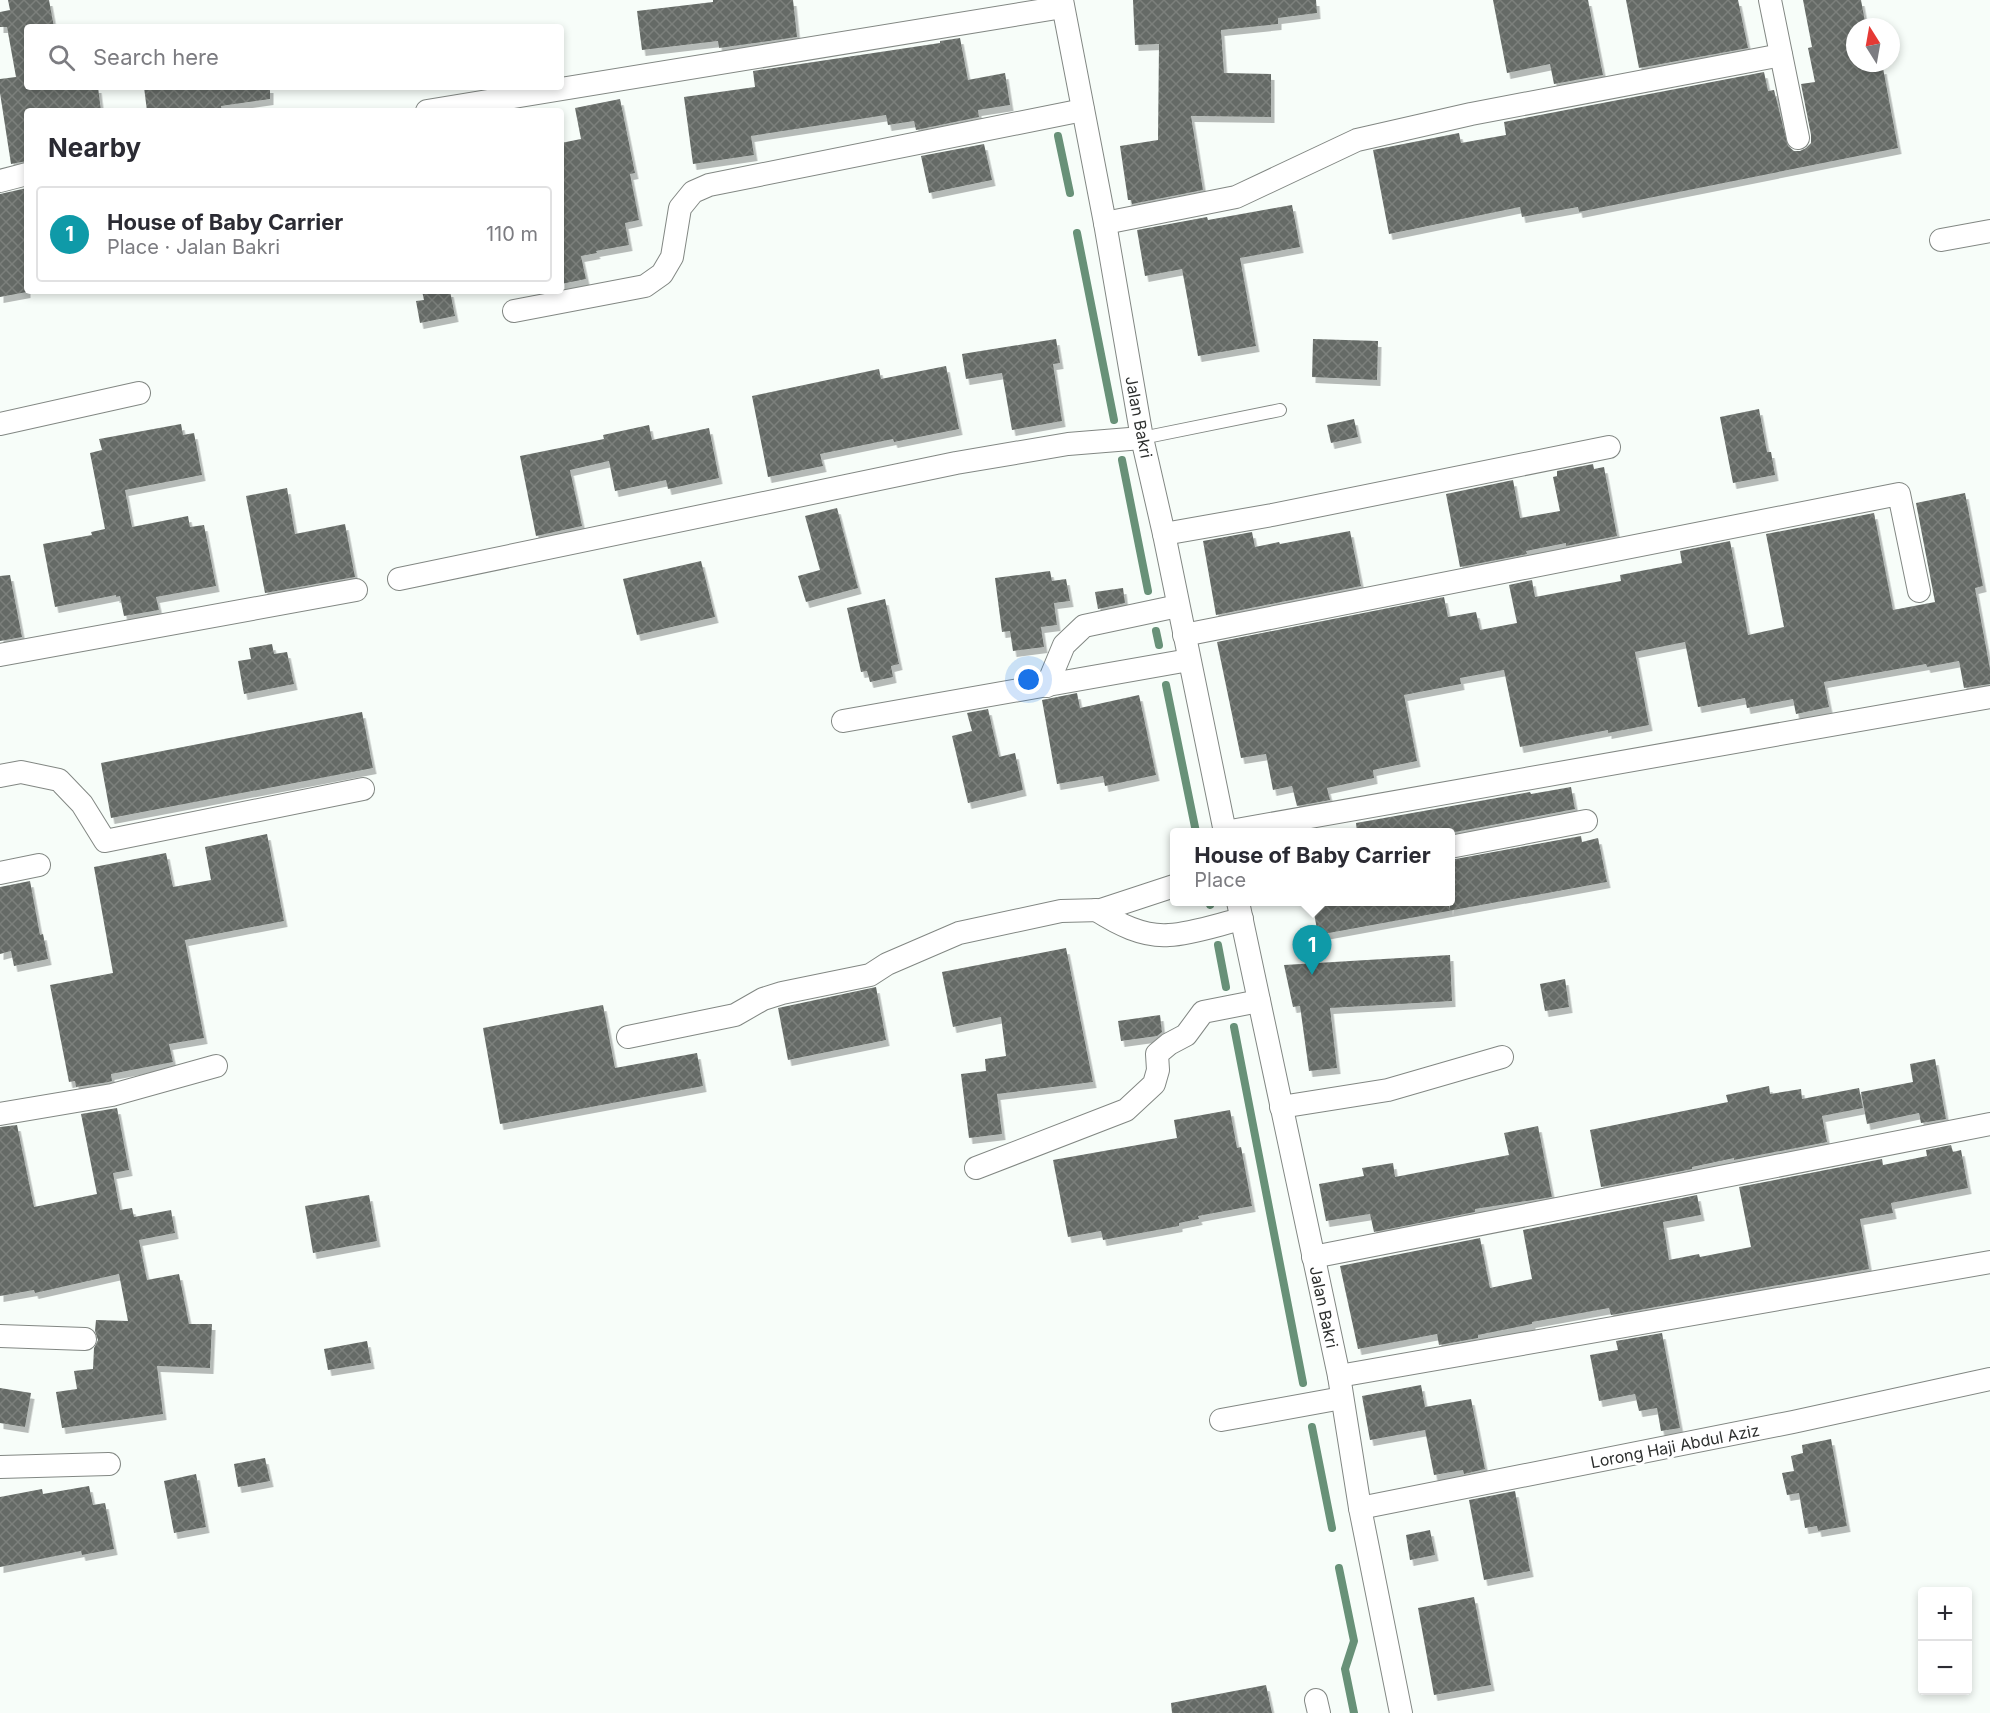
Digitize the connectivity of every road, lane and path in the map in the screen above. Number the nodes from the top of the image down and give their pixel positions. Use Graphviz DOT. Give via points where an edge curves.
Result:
graph roads {
  1 [pos="1770,0"];
  2 [pos="1063,3"];
  3 [pos="1781,55"];
  4 [pos="564,88"];
  5 [pos="551,90"];
  6 [pos="445,108"];
  7 [pos="1083,110"];
  8 [pos="1798,138"];
  9 [pos="24,175"];
  10 [pos="0,181"];
  11 [pos="1105,223"];
  12 [pos="1990,231"];
  13 [pos="1941,240"];
  14 [pos="514,311"];
  15 [pos="139,393"];
  16 [pos="1280,410"];
  17 [pos="0,424"];
  18 [pos="1142,438"];
  19 [pos="1609,447"];
  20 [pos="1164,534"];
  21 [pos="399,579"];
  22 [pos="356,590"];
  23 [pos="1919,591"];
  24 [pos="1178,606"];
  25 [pos="1184,635"];
  26 [pos="0,655"];
  27 [pos="1189,660"];
  28 [pos="1047,686"];
  29 [pos="1990,697"];
  30 [pos="843,721"];
  31 [pos="0,776"];
  32 [pos="363,789"];
  33 [pos="1586,821"];
  34 [pos="1224,828"];
  35 [pos="1248,828"];
  36 [pos="1455,846"];
  37 [pos="39,865"];
  38 [pos="0,873"];
  39 [pos="1170,887"];
  40 [pos="1096,910"];
  41 [pos="1240,910"];
  42 [pos="1259,1001"];
  43 [pos="628,1037"];
  44 [pos="1502,1057"];
  45 [pos="216,1066"];
  46 [pos="1281,1107"];
  47 [pos="0,1114"];
  48 [pos="1990,1124"];
  49 [pos="976,1168"];
  50 [pos="1312,1257"];
  51 [pos="1990,1262"];
  52 [pos="0,1336"];
  53 [pos="85,1339"];
  54 [pos="1339,1376"];
  55 [pos="1990,1379"];
  56 [pos="1342,1398"];
  57 [pos="1221,1420"];
  58 [pos="109,1464"];
  59 [pos="0,1467"];
  60 [pos="1360,1508"];
  61 [pos="1401,1713"];
  1 -- 3 [label="street"];
  2 -- 4 [label="street"];
  2 -- 7 [label="street, Jalan Bakri"];
  3 -- 8 [label="street"];
  3 -- 11 [label="street" via="1471,114 1357,140 1236,198"];
  5 -- 6 [label="street"];
  7 -- 11 [label="street, Jalan Bakri"];
  7 -- 14 [label="street" via="709,185 693,192 680,208 672,257 663,274 645,286"];
  9 -- 10 [label="street"];
  11 -- 18 [label="street, Jalan Bakri"];
  12 -- 13 [label="street"];
  15 -- 17 [label="street"];
  16 -- 18 [label="lane"];
  18 -- 20 [label="street, Jalan Bakri"];
  18 -- 21 [label="street" via="1068,444 956,463"];
  19 -- 20 [label="street"];
  20 -- 24 [label="street, Jalan Bakri"];
  22 -- 26 [label="street"];
  23 -- 25 [label="street" via="1899,494"];
  24 -- 25 [label="street, Jalan Bakri"];
  24 -- 28 [label="street" via="1084,626 1064,645"];
  25 -- 27 [label="street, Jalan Bakri"];
  27 -- 28 [label="street"];
  27 -- 34 [label="street, Jalan Bakri"];
  28 -- 30 [label="street"];
  29 -- 35 [label="street"];
  31 -- 32 [label="street" via="21,771 59,780 82,804 105,841"];
  33 -- 36 [label="street"];
  37 -- 38 [label="street"];
  39 -- 40 [label="street"];
  40 -- 41 [label="street" via="1144,933 1170,935"];
  40 -- 43 [label="street" via="1061,911 959,933 870,975 782,993 735,1015"];
  41 -- 42 [label="street, Jalan Bakri"];
  42 -- 46 [label="street, Jalan Bakri"];
  42 -- 49 [label="street" via="1203,1012 1186,1035 1157,1054 1154,1084 1126,1110"];
  44 -- 46 [label="street" via="1388,1090"];
  45 -- 47 [label="street" via="112,1095"];
  46 -- 50 [label="street, Jalan Bakri"];
  48 -- 50 [label="street"];
  50 -- 54 [label="street, Jalan Bakri"];
  51 -- 54 [label="street"];
  52 -- 53 [label="street"];
  54 -- 56 [label="street, Jalan Bakri"];
  55 -- 60 [label="street, Lorong Haji Abdul Aziz" via="1781,1425"];
  56 -- 57 [label="street"];
  56 -- 60 [label="street, Jalan Bakri"];
  58 -- 59 [label="street"];
  60 -- 61 [label="street, Jalan Bakri"];
}
